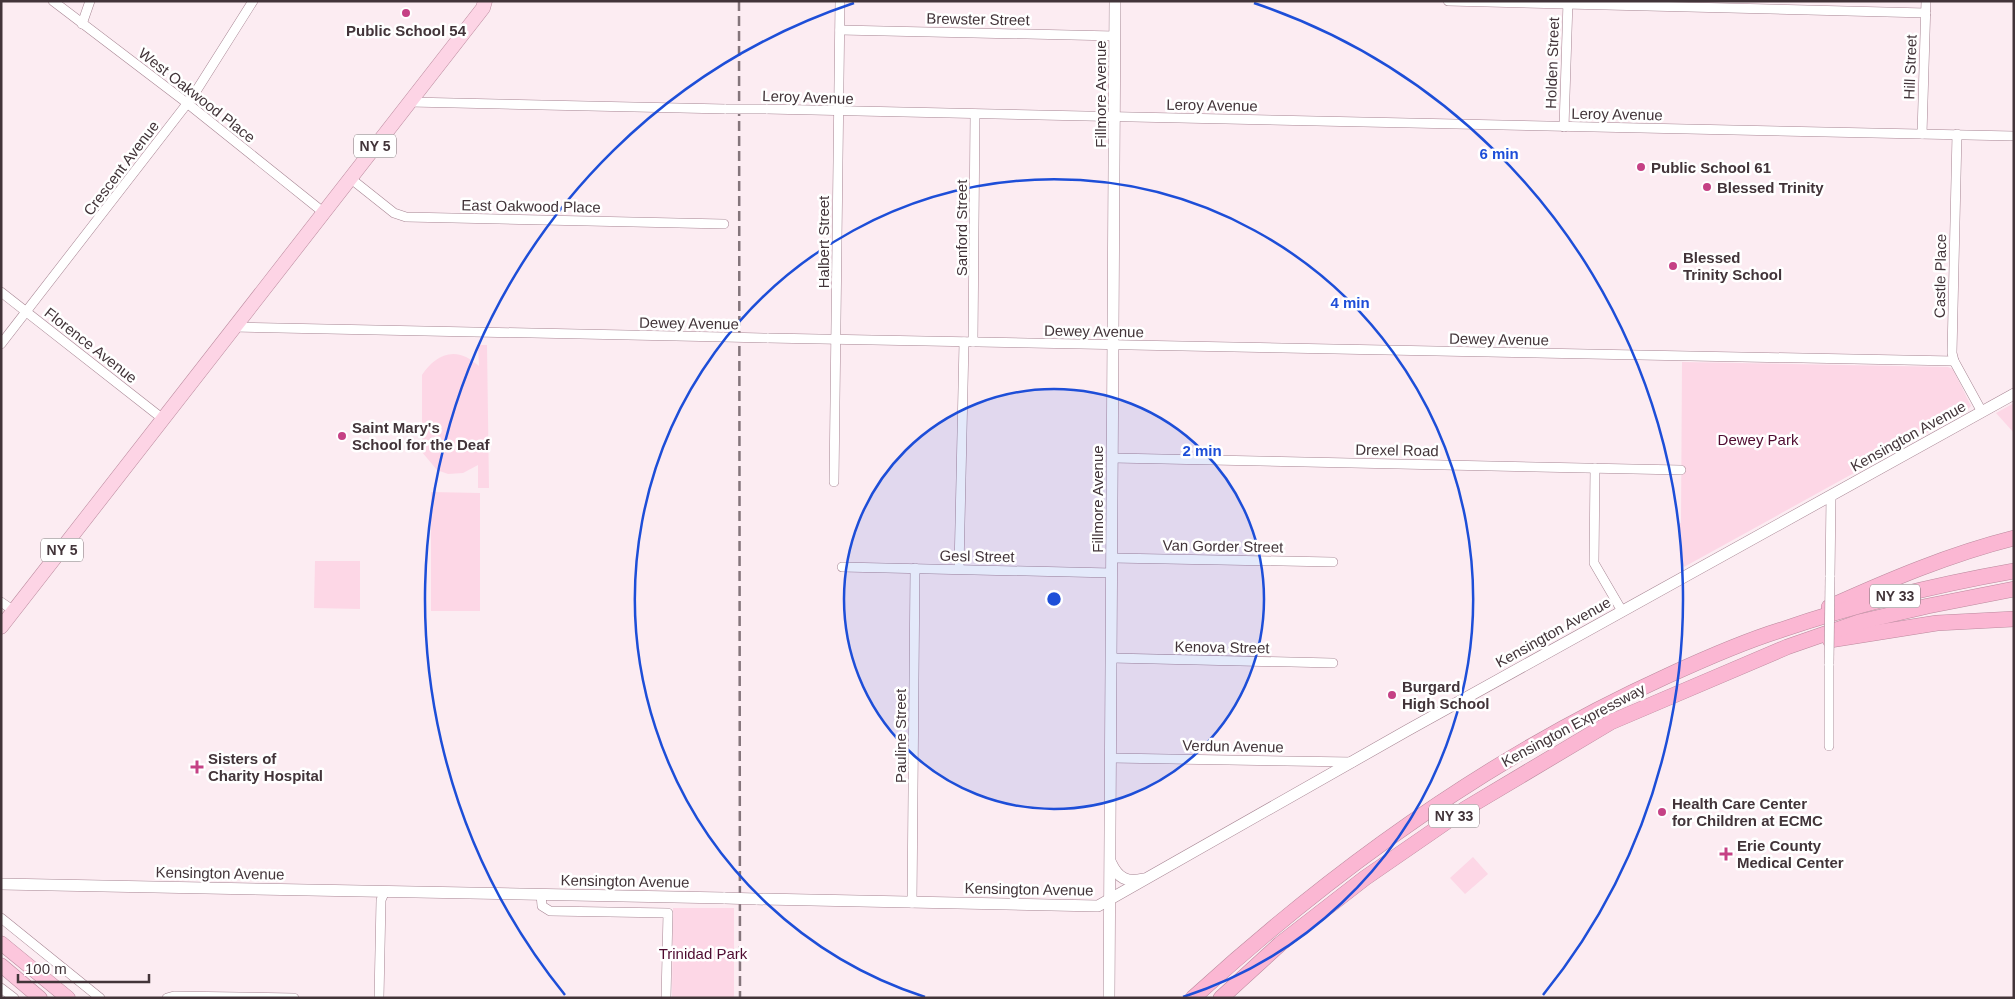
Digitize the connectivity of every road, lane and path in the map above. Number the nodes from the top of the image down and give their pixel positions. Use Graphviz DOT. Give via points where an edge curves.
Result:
graph roads {
  1 [pos="53,1"];
  2 [pos="90,1"];
  3 [pos="253,1"];
  4 [pos="497,1"];
  5 [pos="840,1"];
  6 [pos="1116,1"];
  7 [pos="1448,1"];
  8 [pos="1926,1"];
  9 [pos="1568,3"];
  10 [pos="484,5"];
  11 [pos="1926,13"];
  12 [pos="82,24"];
  13 [pos="840,30"];
  14 [pos="1115,36"];
  15 [pos="410,102"];
  16 [pos="187,103"];
  17 [pos="838,111"];
  18 [pos="975,114"];
  19 [pos="1115,117"];
  20 [pos="1564,127"];
  21 [pos="1922,134"];
  22 [pos="1957,134"];
  23 [pos="2014,136"];
  24 [pos="350,178"];
  25 [pos="323,212"];
  26 [pos="724,224"];
  27 [pos="1,292"];
  28 [pos="27,312"];
  29 [pos="234,327"];
  30 [pos="836,339"];
  31 [pos="969,342"];
  32 [pos="1,344"];
  33 [pos="1113,345"];
  34 [pos="1954,362"];
  35 [pos="2014,394"];
  36 [pos="1982,412"];
  37 [pos="163,419"];
  38 [pos="1113,458"];
  39 [pos="1595,468"];
  40 [pos="1681,470"];
  41 [pos="834,482"];
  42 [pos="1831,496"];
  43 [pos="2014,538"];
  44 [pos="1112,558"];
  45 [pos="1333,562"];
  46 [pos="842,567"];
  47 [pos="915,568"];
  48 [pos="959,570"];
  49 [pos="2014,571"];
  50 [pos="1112,573"];
  51 [pos="2014,589"];
  52 [pos="1,602"];
  53 [pos="14,612"];
  54 [pos="1622,612"];
  55 [pos="2014,619"];
  56 [pos="1,627"];
  57 [pos="1780,630"];
  58 [pos="1787,647"];
  59 [pos="1112,658"];
  60 [pos="1332,663"];
  61 [pos="1829,746"];
  62 [pos="1111,758"];
  63 [pos="1354,762"];
  64 [pos="1110,861"];
  65 [pos="1152,876"];
  66 [pos="1,884"];
  67 [pos="385,891"];
  68 [pos="541,894"];
  69 [pos="1110,900"];
  70 [pos="912,903"];
  71 [pos="1,918"];
  72 [pos="1,943"];
  73 [pos="1,965"];
  74 [pos="1,988"];
  75 [pos="14,998"];
  76 [pos="40,998"];
  77 [pos="68,998"];
  78 [pos="100,998"];
  79 [pos="166,998"];
  80 [pos="294,998"];
  81 [pos="379,998"];
  82 [pos="666,998"];
  83 [pos="1109,998"];
  84 [pos="1193,998"];
  85 [pos="1221,998"];
  1 -- 12 [label="street, West Oakwood Place"];
  2 -- 12 [label="street"];
  3 -- 16 [label="street, Crescent Avenue"];
  4 -- 10 [label="main road, NY 5"];
  5 -- 13 [label="street, Halbert Street"];
  6 -- 14 [label="street, Fillmore Avenue"];
  7 -- 9 [label="street"];
  8 -- 11 [label="street, Hill Street"];
  9 -- 11 [label="street"];
  9 -- 20 [label="street, Holden Street"];
  10 -- 15 [label="main road, NY 5"];
  11 -- 21 [label="street, Hill Street"];
  12 -- 16 [label="street, West Oakwood Place"];
  13 -- 14 [label="street, Brewster Street"];
  13 -- 17 [label="street, Halbert Street"];
  14 -- 19 [label="street, Fillmore Avenue"];
  15 -- 17 [label="street, Leroy Avenue, bridge"];
  15 -- 24 [label="main road, NY 5"];
  16 -- 25 [label="street, West Oakwood Place"];
  16 -- 28 [label="street, Crescent Avenue"];
  17 -- 18 [label="street, Leroy Avenue"];
  17 -- 30 [label="street, Halbert Street"];
  18 -- 19 [label="street, Leroy Avenue"];
  18 -- 31 [label="street, Sanford Street"];
  19 -- 20 [label="street, Leroy Avenue"];
  19 -- 33 [label="street, Fillmore Avenue"];
  20 -- 21 [label="street, Leroy Avenue"];
  21 -- 22 [label="street, Leroy Avenue"];
  22 -- 23 [label="street, Leroy Avenue"];
  22 -- 34 [label="street, Castle Place"];
  24 -- 25 [label="main road, NY 5"];
  24 -- 26 [label="street, East Oakwood Place" via="394,213 406,217"];
  25 -- 29 [label="main road, NY 5"];
  27 -- 28 [label="street, Florence Avenue"];
  28 -- 32 [label="street, Crescent Avenue"];
  28 -- 37 [label="street, Florence Avenue"];
  29 -- 30 [label="street, Dewey Avenue, bridge"];
  29 -- 37 [label="main road, NY 5"];
  30 -- 31 [label="street, Dewey Avenue"];
  30 -- 41 [label="street, Halbert Street"];
  31 -- 33 [label="street, Dewey Avenue"];
  31 -- 48 [label="street, Sanford Street"];
  33 -- 34 [label="street, Dewey Avenue"];
  33 -- 38 [label="street, Fillmore Avenue"];
  34 -- 36 [label="street, Castle Place"];
  35 -- 36 [label="street, Kensington Avenue"];
  36 -- 42 [label="street, Kensington Avenue"];
  37 -- 53 [label="main road, NY 5"];
  38 -- 39 [label="street, Drexel Road"];
  38 -- 44 [label="street, Fillmore Avenue"];
  39 -- 40 [label="street, Drexel Road"];
  39 -- 54 [label="street" via="1594,563"];
  42 -- 54 [label="street, Kensington Avenue"];
  42 -- 61 [label="street, bridge"];
  43 -- 57 [label="highway" via="1976,548 1886,582"];
  44 -- 45 [label="street, Van Gorder Street"];
  44 -- 50 [label="street, Fillmore Avenue"];
  46 -- 47 [label="street, Gesl Street"];
  47 -- 48 [label="street, Gesl Street"];
  47 -- 70 [label="street, Pauline Street"];
  48 -- 50 [label="street, Gesl Street"];
  49 -- 57 [label="highway, Kensington Expressway / NY 33" via="1904,593"];
  50 -- 59 [label="street, Fillmore Avenue"];
  51 -- 58 [label="highway, Kensington Expressway / NY 33" via="1859,622"];
  52 -- 53 [label="street"];
  53 -- 56 [label="main road, NY 5"];
  54 -- 63 [label="street, Kensington Avenue"];
  55 -- 58 [label="highway" via="1937,623"];
  57 -- 84 [label="highway, Kensington Expressway / NY 33" via="1649,684 1518,753 1423,814 1292,910"];
  58 -- 85 [label="highway, Kensington Expressway / NY 33" via="1611,722 1465,808 1280,944"];
  59 -- 60 [label="street, Kenova Street"];
  59 -- 62 [label="street, Fillmore Avenue"];
  62 -- 63 [label="street, Verdun Avenue"];
  62 -- 64 [label="street, Fillmore Avenue"];
  63 -- 65 [label="street, Kensington Avenue"];
  64 -- 65 [label="street" via="1115,872 1123,878 1133,881"];
  64 -- 69 [label="street, Fillmore Avenue"];
  65 -- 69 [label="street, Kensington Avenue"];
  66 -- 67 [label="street, Kensington Avenue"];
  67 -- 68 [label="street, Kensington Avenue"];
  67 -- 81 [label="street" via="381,900"];
  68 -- 70 [label="street, Kensington Avenue, bridge"];
  68 -- 82 [label="street" via="542,906 550,911 668,913"];
  69 -- 70 [label="street, Kensington Avenue" via="1098,906"];
  69 -- 83 [label="street, Fillmore Avenue"];
  71 -- 78 [label="street"];
  72 -- 77 [label="highway"];
  73 -- 76 [label="highway"];
  74 -- 75 [label="street"];
  79 -- 80 [label="street"];
}
